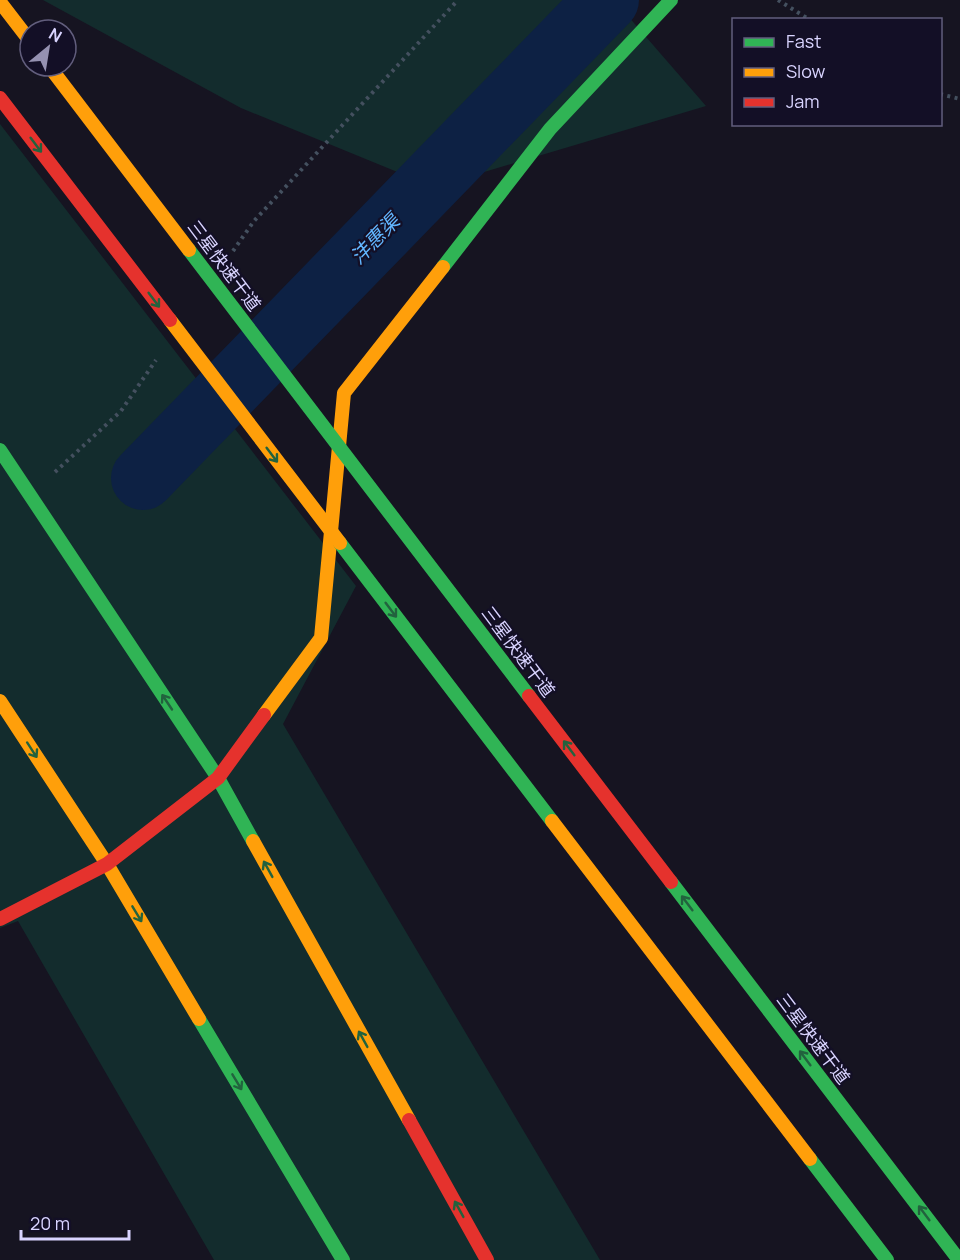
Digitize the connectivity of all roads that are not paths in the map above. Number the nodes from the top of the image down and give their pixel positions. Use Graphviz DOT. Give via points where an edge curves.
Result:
graph roads {
  1 [pos="671,0"];
  2 [pos="0,2"];
  3 [pos="18,25"];
  4 [pos="58,78"];
  5 [pos="0,99"];
  6 [pos="0,450"];
  7 [pos="0,701"];
  8 [pos="218,778"];
  9 [pos="108,864"];
  10 [pos="0,919"];
  11 [pos="343,1260"];
  12 [pos="487,1260"];
  13 [pos="887,1260"];
  14 [pos="959,1260"];
  1 -- 8 [label="main road" via="550,129 344,393 321,638"];
  2 -- 3 [label="main road"];
  14 -- 4 [label="main road, 三星快速干道, one-way, bridge"];
  5 -- 13 [label="main road, one-way, bridge"];
  8 -- 6 [label="main road, one-way"];
  7 -- 9 [label="main road, one-way"];
  8 -- 9 [label="main road"];
  12 -- 8 [label="main road, one-way"];
  9 -- 10 [label="main road"];
  9 -- 11 [label="main road, one-way"];
}
